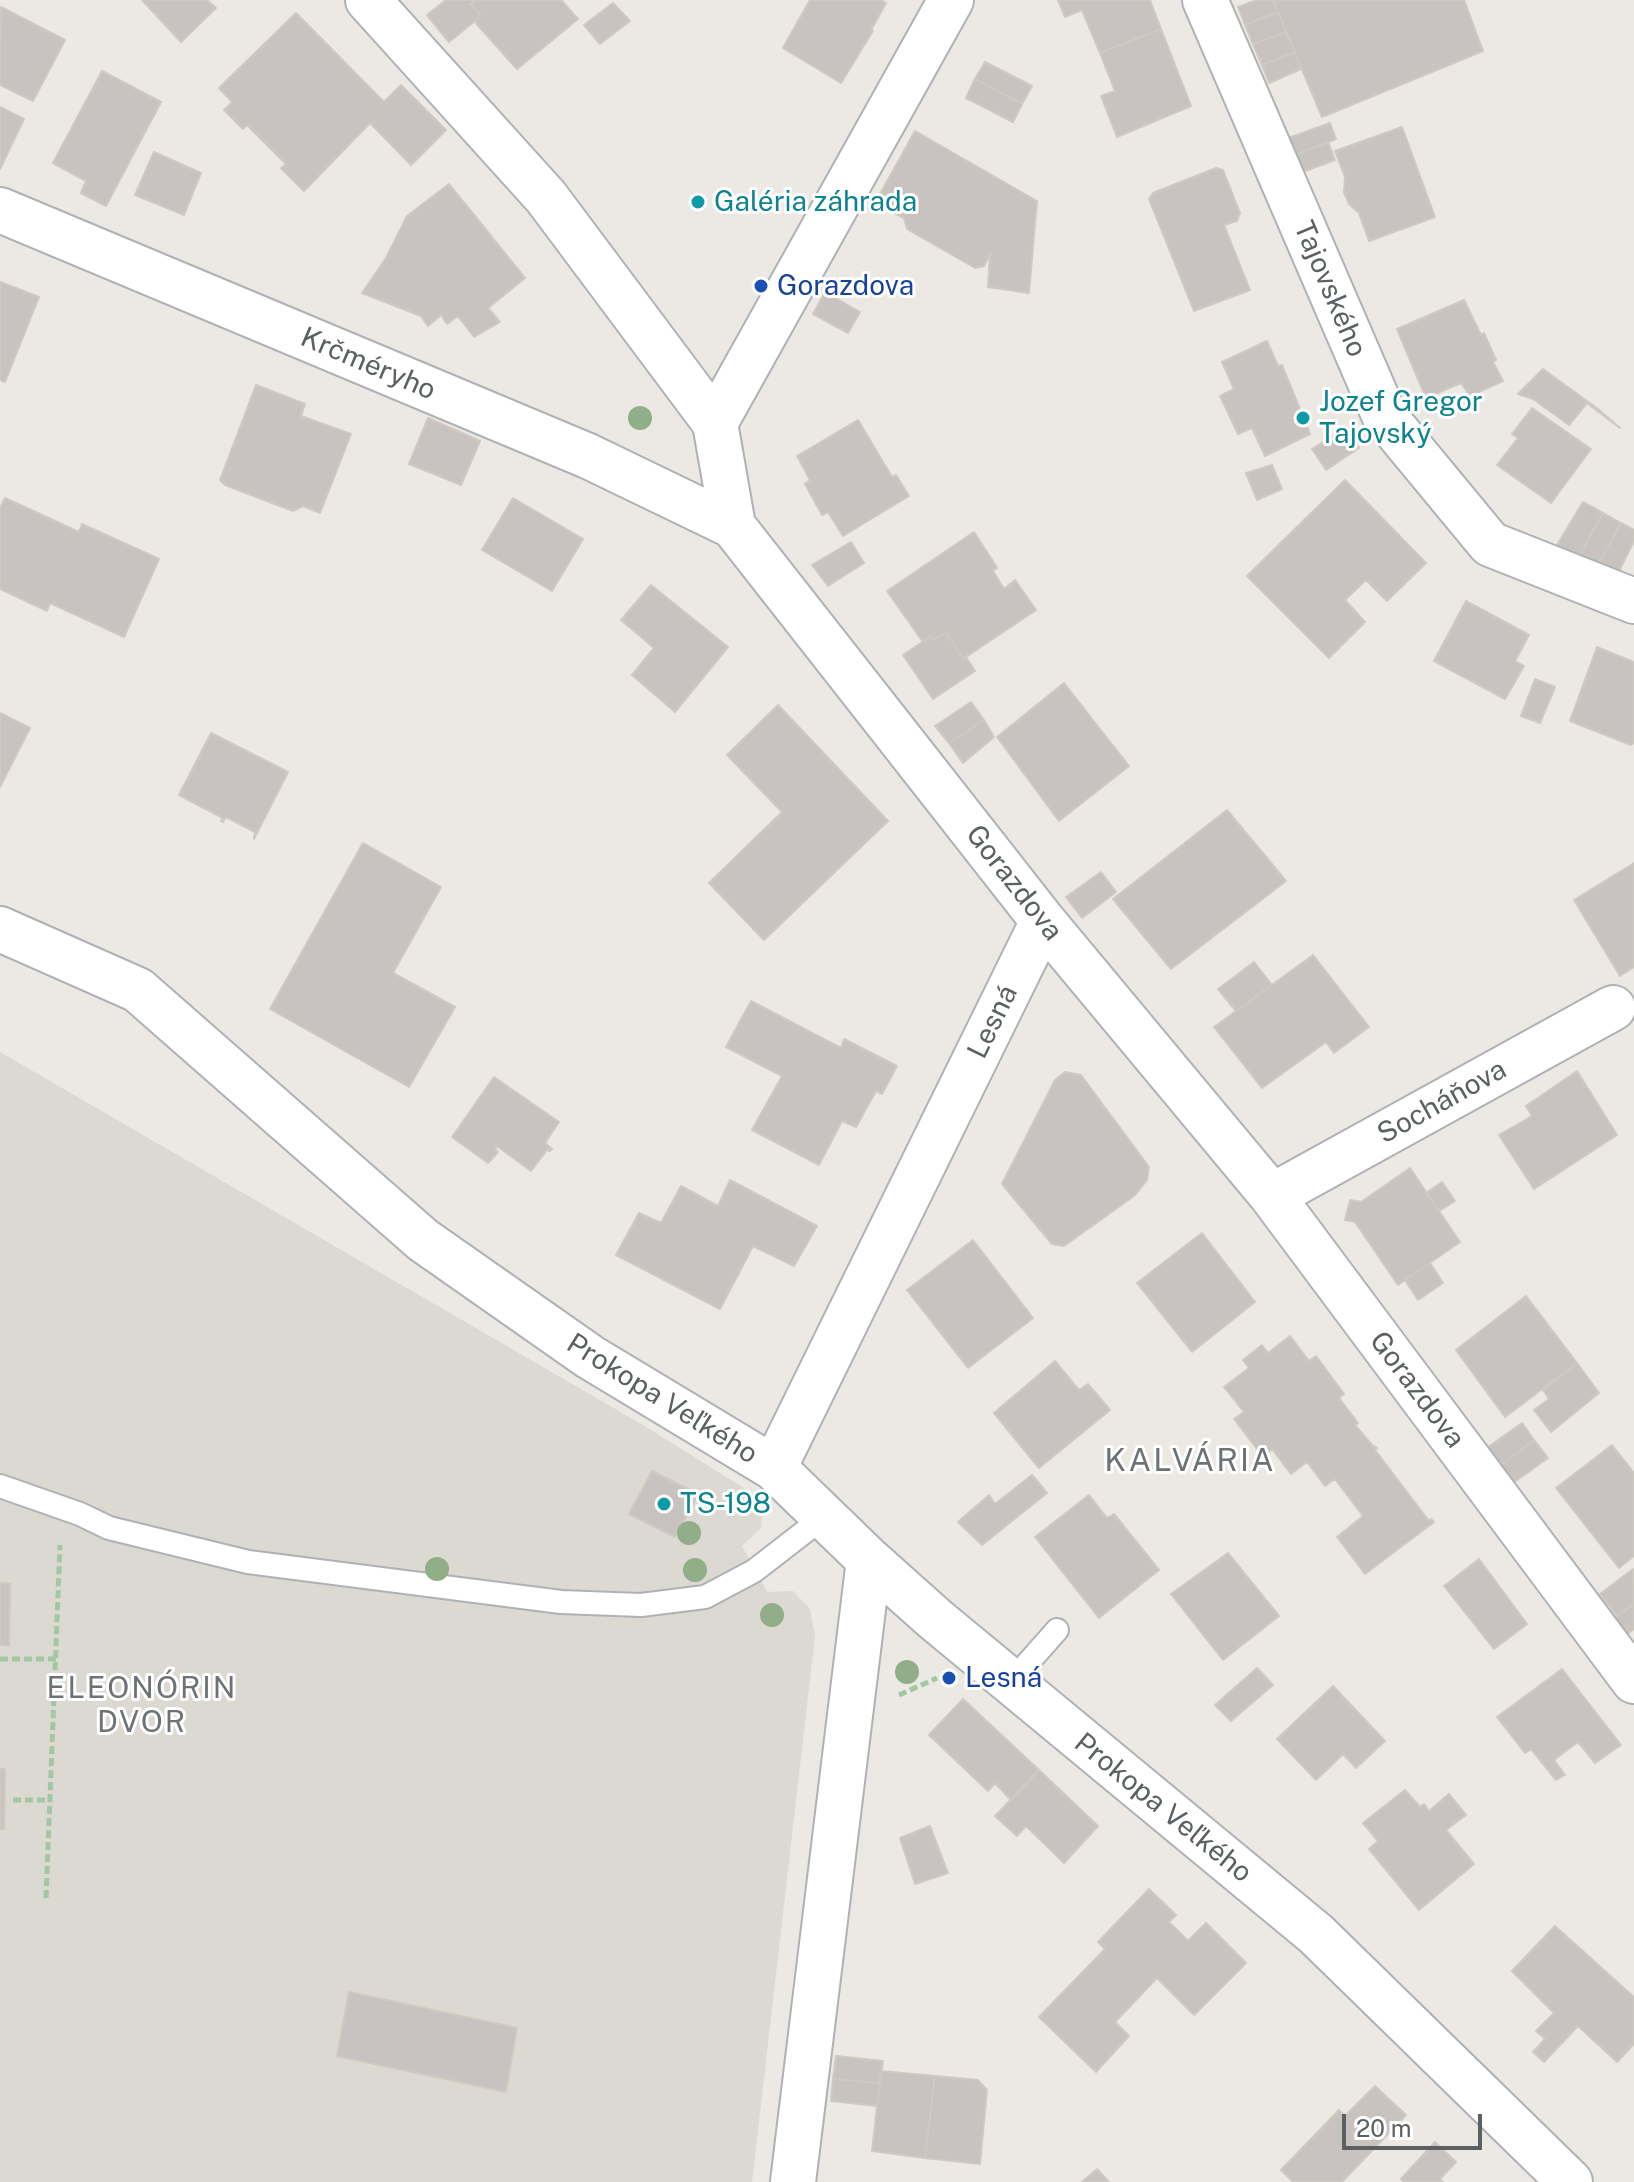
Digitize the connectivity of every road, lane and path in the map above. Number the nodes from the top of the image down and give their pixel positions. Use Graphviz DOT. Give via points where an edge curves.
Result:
graph roads {
  1 [pos="368,0"];
  2 [pos="951,0"];
  3 [pos="1205,0"];
  4 [pos="0,210"];
  5 [pos="715,423"];
  6 [pos="733,526"];
  7 [pos="1634,601"];
  8 [pos="1043,921"];
  9 [pos="0,929"];
  10 [pos="1613,1008"];
  11 [pos="1272,1196"];
  12 [pos="774,1468"];
  13 [pos="0,1486"];
  14 [pos="61,1508"];
  15 [pos="825,1516"];
  16 [pos="869,1560"];
  17 [pos="1057,1630"];
  18 [pos="0,1659"];
  19 [pos="56,1659"];
  20 [pos="996,1670"];
  21 [pos="1634,1681"];
  22 [pos="850,1716"];
  23 [pos="13,1800"];
  24 [pos="50,1800"];
  25 [pos="46,1898"];
  26 [pos="793,2182"];
  27 [pos="1570,2182"];
  1 -- 5 [label="street, Gorazdova" via="546,197"];
  2 -- 5 [label="street"];
  3 -- 7 [label="street, Tajovského" via="1385,417 1490,544"];
  4 -- 6 [label="street, Krčméryho" via="588,456"];
  5 -- 6 [label="street, Gorazdova"];
  6 -- 8 [label="street, Gorazdova"];
  8 -- 11 [label="street, Gorazdova"];
  8 -- 12 [label="street, Lesná"];
  9 -- 12 [label="street, Prokopa Veľkého" via="138,990 423,1240 590,1357"];
  10 -- 11 [label="street, Socháňova"];
  11 -- 21 [label="street, Gorazdova"];
  12 -- 15 [label="street, Prokopa Veľkého"];
  13 -- 14 [label="lane"];
  14 -- 15 [label="lane" via="109,1528 248,1562 561,1602 641,1605 705,1597 754,1571"];
  14 -- 19 [label="path"];
  15 -- 16 [label="street, Prokopa Veľkého"];
  16 -- 20 [label="street, Prokopa Veľkého"];
  16 -- 22 [label="street"];
  17 -- 20 [label="lane"];
  18 -- 19 [label="path"];
  19 -- 24 [label="path"];
  20 -- 22 [label="path"];
  20 -- 27 [label="street, Prokopa Veľkého" via="1316,1934"];
  22 -- 26 [label="street"];
  23 -- 24 [label="path"];
  24 -- 25 [label="path"];
}
